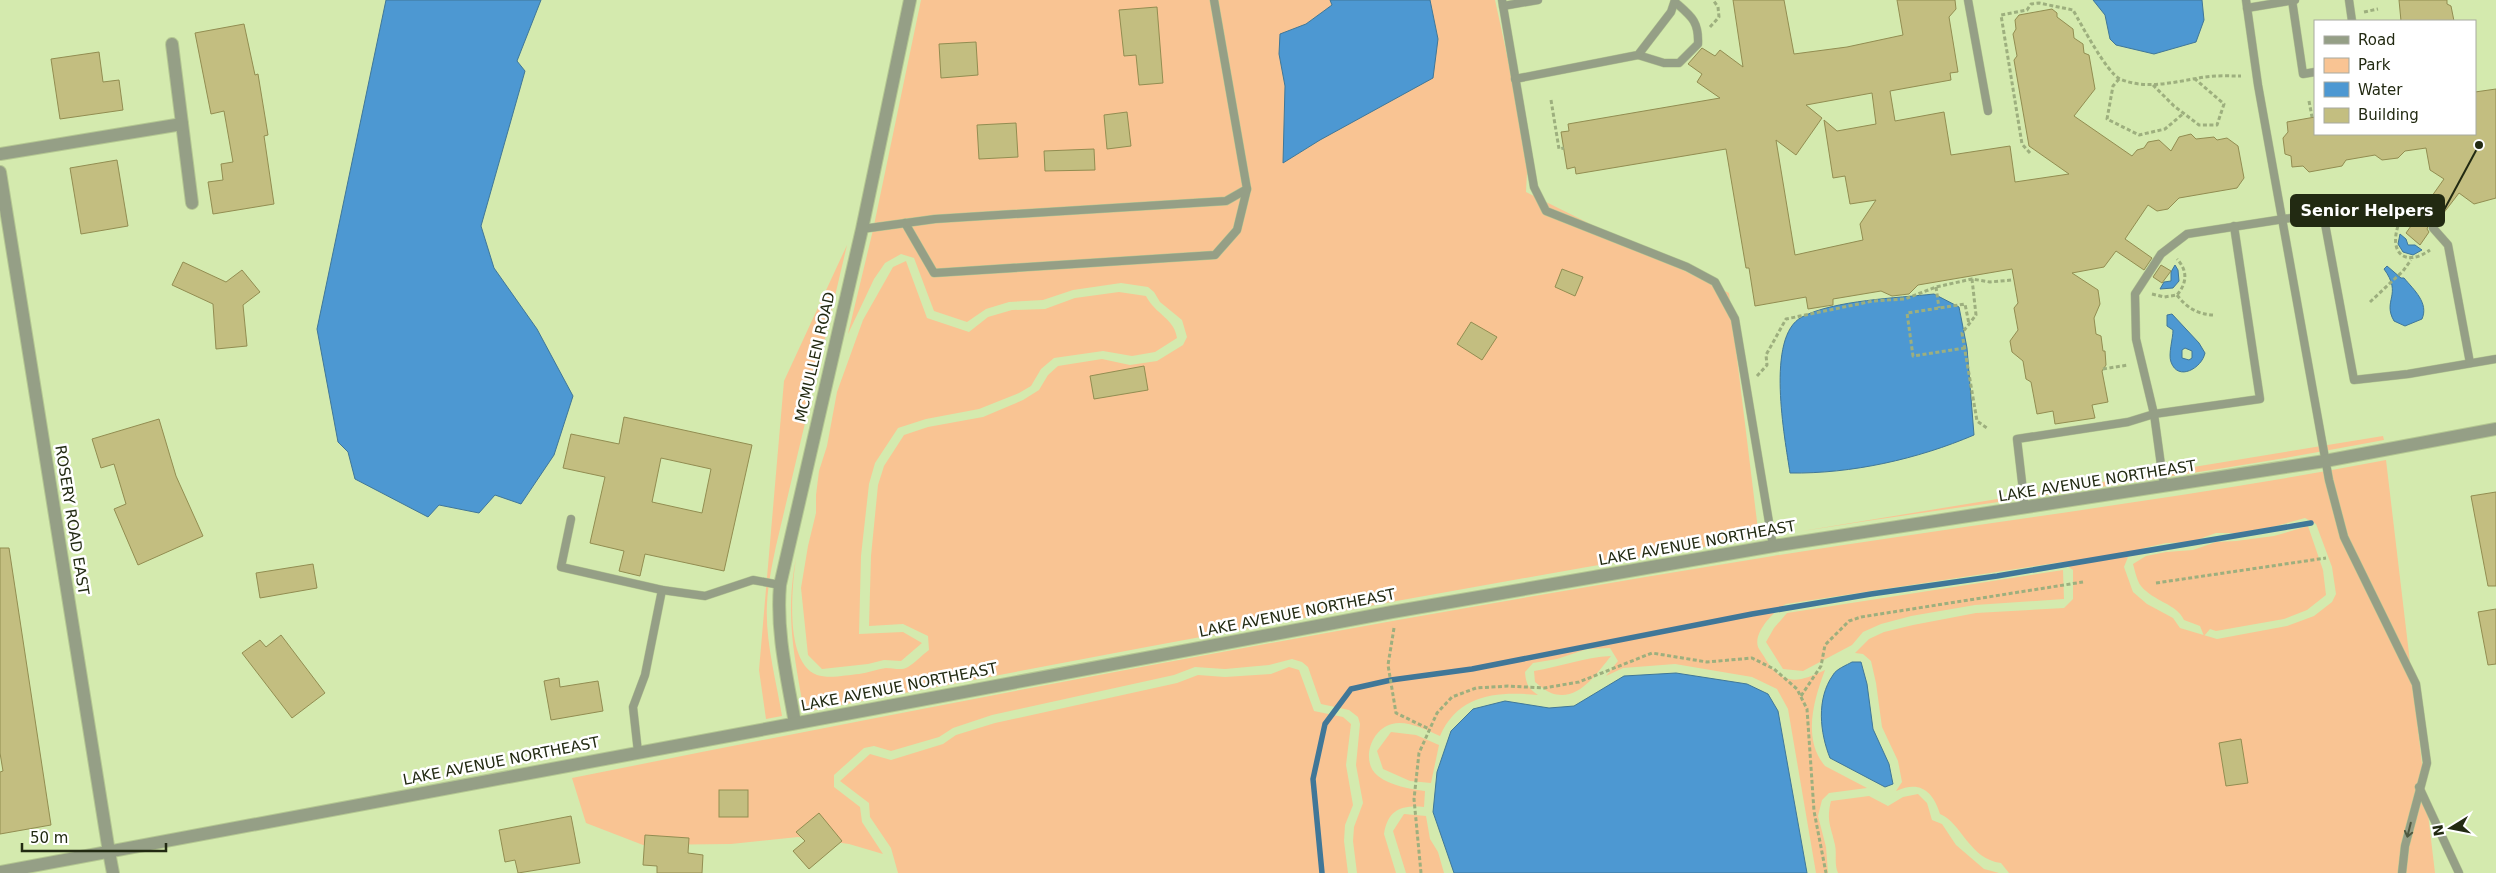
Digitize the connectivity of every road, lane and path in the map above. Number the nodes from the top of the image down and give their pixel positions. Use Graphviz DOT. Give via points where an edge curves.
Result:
graph roads {
  1 [pos="910,0"];
  2 [pos="1214,0"];
  3 [pos="1538,0"];
  4 [pos="1713,0"];
  5 [pos="1968,0"];
  6 [pos="2293,0"];
  7 [pos="2349,0"];
  8 [pos="1675,1"];
  9 [pos="1502,3"];
  10 [pos="2246,4"];
  11 [pos="2378,9"];
  12 [pos="2360,12"];
  13 [pos="2352,20"];
  14 [pos="1710,26"];
  15 [pos="172,44"];
  16 [pos="1638,55"];
  17 [pos="2314,72"];
  18 [pos="2241,76"];
  19 [pos="1515,79"];
  20 [pos="2119,79"];
  21 [pos="2194,79"];
  22 [pos="2153,85"];
  23 [pos="1551,100"];
  24 [pos="2309,101"];
  25 [pos="1988,111"];
  26 [pos="2184,113"];
  27 [pos="2312,117"];
  28 [pos="182,124"];
  29 [pos="1564,148"];
  30 [pos="2030,153"];
  31 [pos="0,154"];
  32 [pos="0,172"];
  33 [pos="1247,189"];
  34 [pos="192,203"];
  35 [pos="2324,213"];
  36 [pos="2419,214"];
  37 [pos="2282,218"];
  38 [pos="905,223"];
  39 [pos="2234,226"];
  40 [pos="2398,226"];
  41 [pos="2433,228"];
  42 [pos="862,229"];
  43 [pos="2430,250"];
  44 [pos="2177,258"];
  45 [pos="2411,260"];
  46 [pos="1972,280"];
  47 [pos="2012,280"];
  48 [pos="1936,287"];
  49 [pos="2152,294"];
  50 [pos="2177,295"];
  51 [pos="2370,302"];
  52 [pos="1939,308"];
  53 [pos="2213,315"];
  54 [pos="1969,324"];
  55 [pos="1965,348"];
  56 [pos="2496,359"];
  57 [pos="2470,363"];
  58 [pos="2128,365"];
  59 [pos="2103,369"];
  60 [pos="1754,380"];
  61 [pos="2154,414"];
  62 [pos="1987,428"];
  63 [pos="2496,429"];
  64 [pos="2325,461"];
  65 [pos="2164,487"];
  66 [pos="2025,508"];
  67 [pos="571,519"];
  68 [pos="1773,546"];
  69 [pos="2326,558"];
  70 [pos="2083,582"];
  71 [pos="2156,583"];
  72 [pos="780,585"];
  73 [pos="662,590"];
  74 [pos="1393,624"];
  75 [pos="1801,696"];
  76 [pos="795,723"];
  77 [pos="1429,729"];
  78 [pos="638,752"];
  79 [pos="2419,787"];
  80 [pos="109,852"];
  81 [pos="0,872"];
  82 [pos="113,873"];
  83 [pos="1421,873"];
  84 [pos="1826,873"];
  85 [pos="2402,873"];
  86 [pos="2459,873"];
  1 -- 42 [label="street, MCMULLEN ROAD"];
  2 -- 33 [label="lane"];
  3 -- 9 [label="lane"];
  4 -- 14 [label="path" via="1720,17"];
  5 -- 25 [label="lane"];
  6 -- 10 [label="lane"];
  6 -- 17 [label="lane" via="2302,74"];
  7 -- 13 [label="lane"];
  8 -- 16 [label="lane" via="1657,33"];
  8 -- 16 [label="lane" via="1693,18 1699,31 1698,44 1679,63 1664,63"];
  9 -- 19 [label="lane"];
  10 -- 37 [label="lane"];
  11 -- 12 [label="path"];
  15 -- 28 [label="street"];
  16 -- 19 [label="lane"];
  18 -- 21 [label="path"];
  19 -- 68 [label="lane" via="1534,187 1546,211 1687,267 1715,282 1735,319"];
  20 -- 22 [label="path"];
  20 -- 26 [label="path" via="2113,86 2107,118 2115,123 2139,135 2165,129"];
  20 -- 30 [label="path" via="2073,10 2039,2 2026,10 2001,16 2022,144"];
  21 -- 22 [label="path"];
  21 -- 26 [label="path" via="2224,104 2222,111 2217,126 2199,125"];
  22 -- 26 [label="path"];
  23 -- 29 [label="path" via="1559,149"];
  24 -- 27 [label="path"];
  28 -- 31 [label="street"];
  28 -- 34 [label="street"];
  32 -- 80 [label="street, ROSERY ROAD EAST"];
  33 -- 38 [label="lane" via="1226,201"];
  33 -- 38 [label="lane" via="1237,230 1215,255 934,273"];
  35 -- 36 [label="lane" via="2387,205"];
  35 -- 37 [label="lane"];
  35 -- 57 [label="lane" via="2354,380"];
  37 -- 39 [label="lane"];
  37 -- 64 [label="lane"];
  38 -- 42 [label="lane"];
  39 -- 61 [label="lane" via="2187,234 2161,254 2134,294 2136,339"];
  39 -- 61 [label="lane" via="2260,399"];
  40 -- 45 [label="path" via="2395,247"];
  41 -- 57 [label="lane" via="2448,245"];
  42 -- 72 [label="street, MCMULLEN ROAD"];
  43 -- 45 [label="path"];
  44 -- 50 [label="path" via="2186,275 2184,287"];
  45 -- 51 [label="path"];
  46 -- 47 [label="path"];
  46 -- 48 [label="path"];
  46 -- 54 [label="path" via="1976,315"];
  48 -- 52 [label="path"];
  48 -- 60 [label="path" via="1904,299 1874,301 1786,319 1766,355 1767,365"];
  49 -- 50 [label="path" via="2164,297"];
  50 -- 53 [label="path" via="2194,311"];
  52 -- 54 [label="path" via="1965,304"];
  52 -- 55 [label="path" via="1907,313 1913,356"];
  54 -- 55 [label="path" via="1962,333"];
  55 -- 62 [label="path" via="1977,421"];
  56 -- 57 [label="lane"];
  58 -- 59 [label="path"];
  61 -- 65 [label="lane"];
  61 -- 66 [label="lane" via="2128,422 2017,439"];
  63 -- 64 [label="street, LAKE AVENUE NORTHEAST"];
  64 -- 65 [label="street, LAKE AVENUE NORTHEAST"];
  64 -- 79 [label="lane" via="2344,537 2416,684 2427,763"];
  65 -- 66 [label="street, LAKE AVENUE NORTHEAST"];
  66 -- 68 [label="street, LAKE AVENUE NORTHEAST"];
  67 -- 73 [label="lane" via="561,567"];
  68 -- 76 [label="street, LAKE AVENUE NORTHEAST" via="1392,612"];
  69 -- 71 [label="path"];
  70 -- 75 [label="path" via="1861,616 1849,622 1825,645 1821,666"];
  72 -- 73 [label="lane" via="753,580 705,596"];
  72 -- 76 [label="street, MCMULLEN ROAD" via="781,645"];
  73 -- 78 [label="lane" via="645,675 633,707"];
  74 -- 77 [label="path" via="1388,670 1396,713"];
  75 -- 77 [label="path" via="1774,669 1752,658 1707,662 1652,653 1579,682 1544,688 1476,688 1452,697 1437,713"];
  75 -- 84 [label="path" via="1807,708 1814,811"];
  76 -- 78 [label="street, LAKE AVENUE NORTHEAST"];
  77 -- 83 [label="path" via="1419,753 1414,800"];
  78 -- 80 [label="street, LAKE AVENUE NORTHEAST"];
  79 -- 85 [label="lane, one-way"];
  79 -- 86 [label="lane"];
  80 -- 81 [label="street, LAKE AVENUE NORTHEAST"];
  80 -- 82 [label="street, ROSERY ROAD EAST"];
}
